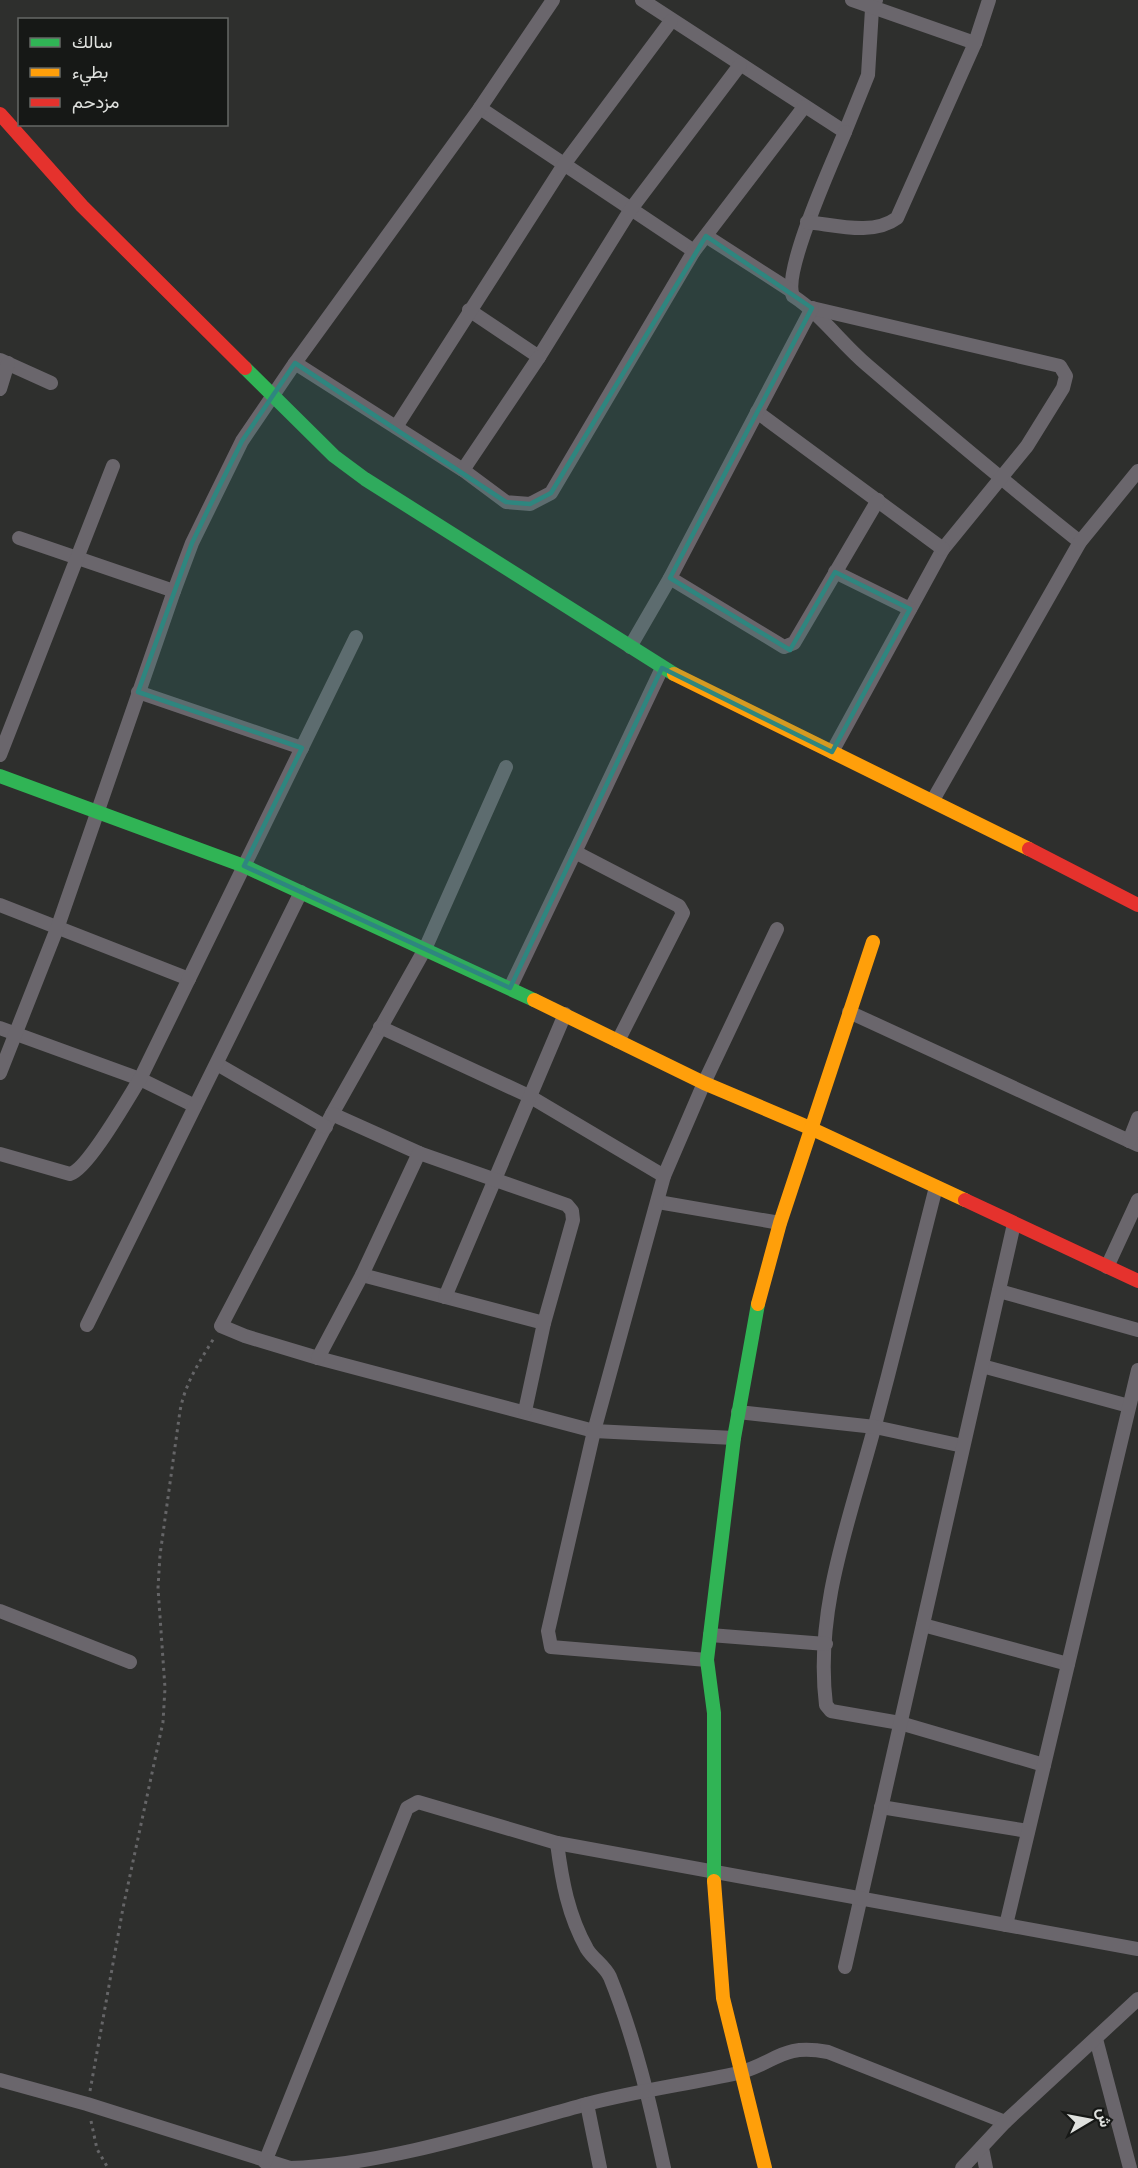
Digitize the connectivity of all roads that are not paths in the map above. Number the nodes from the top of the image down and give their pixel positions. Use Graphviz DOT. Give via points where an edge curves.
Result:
graph roads {
  1 [pos="553,0"];
  2 [pos="642,0"];
  3 [pos="852,0"];
  4 [pos="989,0"];
  5 [pos="874,4"];
  6 [pos="671,21"];
  7 [pos="975,43"];
  8 [pos="740,65"];
  9 [pos="804,107"];
  10 [pos="480,108"];
  11 [pos="0,114"];
  12 [pos="845,132"];
  13 [pos="565,163"];
  14 [pos="631,209"];
  15 [pos="807,222"];
  16 [pos="706,236"];
  17 [pos="694,251"];
  18 [pos="790,290"];
  19 [pos="812,308"];
  20 [pos="469,310"];
  21 [pos="539,357"];
  22 [pos="4,362"];
  23 [pos="295,363"];
  24 [pos="51,383"];
  25 [pos="0,389"];
  26 [pos="272,395"];
  27 [pos="757,412"];
  28 [pos="396,427"];
  29 [pos="113,466"];
  30 [pos="463,470"];
  31 [pos="1138,471"];
  32 [pos="1000,479"];
  33 [pos="878,500"];
  34 [pos="19,538"];
  35 [pos="1080,542"];
  36 [pos="943,549"];
  37 [pos="77,555"];
  38 [pos="836,572"];
  39 [pos="670,578"];
  40 [pos="174,591"];
  41 [pos="910,609"];
  42 [pos="356,637"];
  43 [pos="630,647"];
  44 [pos="662,668"];
  45 [pos="138,692"];
  46 [pos="302,748"];
  47 [pos="832,752"];
  48 [pos="0,755"];
  49 [pos="506,767"];
  50 [pos="0,776"];
  51 [pos="933,800"];
  52 [pos="95,813"];
  53 [pos="575,852"];
  54 [pos="244,866"];
  55 [pos="301,892"];
  56 [pos="0,905"];
  57 [pos="1138,905"];
  58 [pos="58,926"];
  59 [pos="777,928"];
  60 [pos="873,942"];
  61 [pos="425,949"];
  62 [pos="189,979"];
  63 [pos="510,988"];
  64 [pos="849,1012"];
  65 [pos="565,1014"];
  66 [pos="380,1027"];
  67 [pos="0,1028"];
  68 [pos="14,1033"];
  69 [pos="618,1041"];
  70 [pos="216,1064"];
  71 [pos="0,1073"];
  72 [pos="140,1079"];
  73 [pos="704,1083"];
  74 [pos="529,1096"];
  75 [pos="195,1106"];
  76 [pos="332,1114"];
  77 [pos="1138,1118"];
  78 [pos="326,1127"];
  79 [pos="810,1128"];
  80 [pos="1133,1143"];
  81 [pos="419,1153"];
  82 [pos="0,1154"];
  83 [pos="664,1176"];
  84 [pos="492,1180"];
  85 [pos="936,1187"];
  86 [pos="1138,1200"];
  87 [pos="658,1202"];
  88 [pos="780,1223"];
  89 [pos="1014,1224"];
  90 [pos="1107,1267"];
  91 [pos="362,1275"];
  92 [pos="1138,1281"];
  93 [pos="999,1291"];
  94 [pos="445,1297"];
  95 [pos="544,1323"];
  96 [pos="87,1325"];
  97 [pos="1138,1330"];
  98 [pos="318,1358"];
  99 [pos="982,1366"];
  100 [pos="1138,1370"];
  101 [pos="1129,1406"];
  102 [pos="525,1411"];
  103 [pos="738,1412"];
  104 [pos="874,1427"];
  105 [pos="594,1431"];
  106 [pos="734,1438"];
  107 [pos="963,1446"];
  108 [pos="0,1611"];
  109 [pos="923,1625"];
  110 [pos="710,1635"];
  111 [pos="826,1644"];
  112 [pos="706,1660"];
  113 [pos="129,1662"];
  114 [pos="1068,1664"];
  115 [pos="900,1723"];
  116 [pos="1044,1765"];
  117 [pos="881,1807"];
  118 [pos="1028,1831"];
  119 [pos="556,1843"];
  120 [pos="713,1870"];
  121 [pos="861,1899"];
  122 [pos="1006,1925"];
  123 [pos="1138,1949"];
  124 [pos="845,1967"];
  125 [pos="1138,1999"];
  126 [pos="1096,2039"];
  127 [pos="741,2072"];
  128 [pos="0,2080"];
  129 [pos="648,2091"];
  130 [pos="587,2104"];
  131 [pos="1005,2122"];
  132 [pos="982,2148"];
  133 [pos="266,2162"];
  134 [pos="600,2168"];
  135 [pos="664,2168"];
  136 [pos="765,2168"];
  137 [pos="962,2168"];
  138 [pos="986,2168"];
  139 [pos="1130,2168"];
  1 -- 10 [label="street"];
  2 -- 6 [label="street"];
  3 -- 5 [label="street"];
  4 -- 7 [label="street"];
  5 -- 7 [label="street"];
  5 -- 12 [label="street" via="868,75"];
  6 -- 8 [label="street"];
  6 -- 13 [label="street"];
  7 -- 15 [label="street" via="897,218 871,228"];
  8 -- 9 [label="street"];
  8 -- 14 [label="street"];
  9 -- 12 [label="street"];
  9 -- 16 [label="street"];
  10 -- 13 [label="street"];
  10 -- 23 [label="street"];
  11 -- 26 [label="street" via="82,206"];
  12 -- 15 [label="street"];
  13 -- 14 [label="street"];
  13 -- 20 [label="street"];
  14 -- 17 [label="street"];
  14 -- 21 [label="street"];
  15 -- 18 [label="street"];
  16 -- 17 [label="street"];
  16 -- 18 [label="street"];
  17 -- 30 [label="street" via="551,493 530,504 506,502"];
  18 -- 19 [label="street" via="793,297"];
  19 -- 27 [label="street"];
  19 -- 32 [label="street" via="860,359"];
  19 -- 32 [label="street" via="1060,366 1066,376 1063,388 1028,446"];
  20 -- 21 [label="street"];
  20 -- 28 [label="street"];
  21 -- 30 [label="street"];
  22 -- 24 [label="street"];
  22 -- 25 [label="street"];
  23 -- 26 [label="street"];
  23 -- 28 [label="street"];
  26 -- 40 [label="street" via="242,441 192,543"];
  26 -- 43 [label="street" via="334,456 365,479"];
  27 -- 33 [label="street"];
  27 -- 39 [label="street"];
  28 -- 30 [label="street"];
  29 -- 37 [label="street"];
  31 -- 35 [label="street"];
  32 -- 35 [label="street"];
  32 -- 36 [label="street"];
  33 -- 36 [label="street"];
  33 -- 38 [label="street"];
  34 -- 37 [label="street"];
  35 -- 51 [label="street"];
  36 -- 41 [label="street"];
  37 -- 40 [label="street"];
  37 -- 48 [label="street"];
  38 -- 39 [label="street" via="794,643 786,647"];
  38 -- 41 [label="street"];
  39 -- 43 [label="street"];
  40 -- 45 [label="street"];
  41 -- 47 [label="street"];
  42 -- 46 [label="street"];
  43 -- 44 [label="street"];
  44 -- 47 [label="street"];
  44 -- 53 [label="street"];
  45 -- 46 [label="street"];
  45 -- 52 [label="street"];
  46 -- 54 [label="street"];
  47 -- 51 [label="street"];
  49 -- 61 [label="street"];
  50 -- 52 [label="street"];
  51 -- 57 [label="street"];
  52 -- 54 [label="street"];
  52 -- 58 [label="street"];
  53 -- 63 [label="street"];
  53 -- 69 [label="street" via="679,906 683,913"];
  54 -- 55 [label="street"];
  54 -- 62 [label="street"];
  55 -- 61 [label="street"];
  55 -- 70 [label="street"];
  56 -- 58 [label="street"];
  58 -- 62 [label="street"];
  58 -- 68 [label="street"];
  59 -- 73 [label="street"];
  60 -- 64 [label="street"];
  61 -- 63 [label="street"];
  61 -- 66 [label="street"];
  62 -- 72 [label="street"];
  63 -- 65 [label="street"];
  64 -- 79 [label="street"];
  64 -- 80 [label="street"];
  65 -- 69 [label="street"];
  65 -- 74 [label="street"];
  66 -- 74 [label="street"];
  66 -- 76 [label="street"];
  67 -- 68 [label="street"];
  68 -- 71 [label="street"];
  68 -- 72 [label="street"];
  69 -- 73 [label="street"];
  70 -- 75 [label="street"];
  70 -- 78 [label="street"];
  72 -- 75 [label="street"];
  72 -- 82 [label="street" via="76,1172 64,1174"];
  73 -- 79 [label="street"];
  73 -- 83 [label="street"];
  74 -- 83 [label="street"];
  74 -- 84 [label="street"];
  75 -- 96 [label="street"];
  76 -- 78 [label="street"];
  76 -- 81 [label="street"];
  77 -- 80 [label="street"];
  78 -- 98 [label="street" via="221,1326"];
  79 -- 85 [label="street"];
  79 -- 88 [label="street"];
  81 -- 84 [label="street"];
  81 -- 91 [label="street"];
  83 -- 87 [label="street"];
  84 -- 94 [label="street"];
  84 -- 95 [label="street" via="567,1205 572,1211 573,1220"];
  85 -- 89 [label="street"];
  85 -- 104 [label="street"];
  86 -- 90 [label="street"];
  87 -- 88 [label="street"];
  87 -- 105 [label="street"];
  88 -- 103 [label="street" via="753,1324"];
  89 -- 90 [label="street"];
  89 -- 93 [label="street"];
  90 -- 92 [label="street"];
  91 -- 94 [label="street"];
  91 -- 98 [label="street"];
  93 -- 97 [label="street"];
  93 -- 99 [label="street"];
  94 -- 95 [label="street"];
  95 -- 102 [label="street"];
  98 -- 102 [label="street"];
  99 -- 101 [label="street"];
  99 -- 107 [label="street"];
  100 -- 101 [label="street"];
  101 -- 114 [label="street"];
  102 -- 105 [label="street"];
  103 -- 104 [label="street"];
  103 -- 106 [label="street"];
  104 -- 107 [label="street"];
  104 -- 111 [label="street" via="836,1560"];
  105 -- 106 [label="street"];
  105 -- 112 [label="street" via="548,1631 549,1643 551,1647"];
  106 -- 110 [label="street"];
  107 -- 109 [label="street"];
  108 -- 113 [label="street"];
  109 -- 114 [label="street"];
  109 -- 115 [label="street"];
  110 -- 111 [label="street"];
  110 -- 112 [label="street"];
  111 -- 115 [label="street" via="826,1705 831,1711"];
  112 -- 120 [label="street" via="714,1713"];
  114 -- 116 [label="street"];
  115 -- 116 [label="street"];
  115 -- 117 [label="street"];
  116 -- 118 [label="street"];
  117 -- 118 [label="street"];
  117 -- 121 [label="street"];
  118 -- 122 [label="street"];
  119 -- 120 [label="street"];
  119 -- 129 [label="street" via="565,1900 588,1951 608,1972"];
  119 -- 133 [label="street" via="417,1802 407,1808"];
  120 -- 121 [label="street"];
  120 -- 127 [label="street" via="723,1998"];
  121 -- 122 [label="street"];
  121 -- 124 [label="street"];
  122 -- 123 [label="street"];
  125 -- 126 [label="street"];
  126 -- 131 [label="street"];
  126 -- 139 [label="street"];
  127 -- 129 [label="street"];
  127 -- 131 [label="street" via="791,2050 807,2048 828,2052"];
  127 -- 136 [label="street"];
  128 -- 133 [label="street"];
  129 -- 130 [label="street"];
  129 -- 135 [label="street"];
  130 -- 133 [label="street" via="482,2132 320,2167 290,2168"];
  130 -- 134 [label="street"];
  131 -- 132 [label="street"];
  132 -- 137 [label="street"];
  132 -- 138 [label="street"];
}
